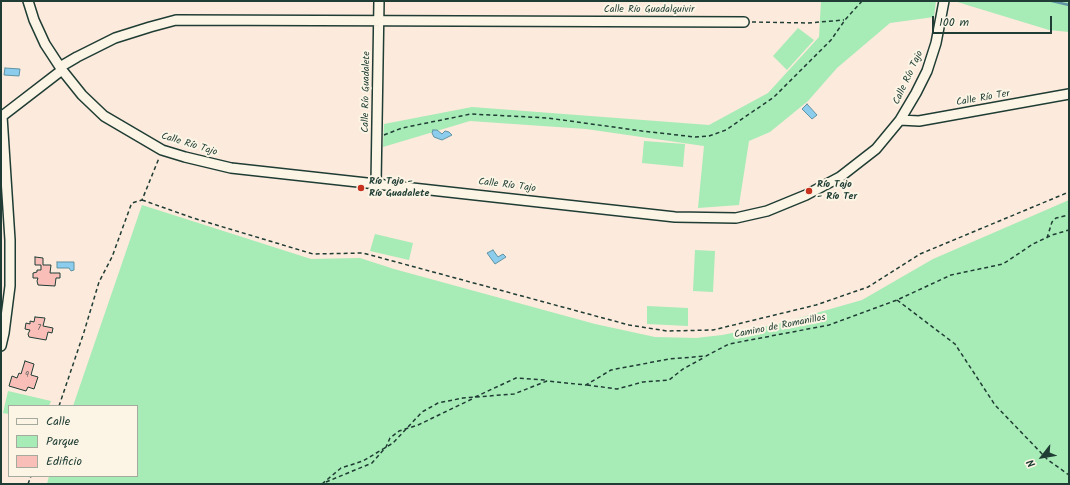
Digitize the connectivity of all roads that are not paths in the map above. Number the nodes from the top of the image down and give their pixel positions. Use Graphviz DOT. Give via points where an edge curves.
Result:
graph roads {
  1 [pos="28,1"];
  2 [pos="379,1"];
  3 [pos="944,1"];
  4 [pos="379,20"];
  5 [pos="744,22"];
  6 [pos="61,69"];
  7 [pos="1069,94"];
  8 [pos="1,116"];
  9 [pos="900,120"];
  10 [pos="376,184"];
  11 [pos="1,346"];
  1 -- 6 [label="street, Calle Río Tajo" via="45,44"];
  2 -- 4 [label="street, Calle Río Guadalete"];
  3 -- 9 [label="street, Calle Río Tajo" via="936,43 927,71"];
  4 -- 5 [label="street, Calle Río Guadalquivir"];
  4 -- 6 [label="street, Calle Río Guadalquivir" via="176,20 115,38 77,57"];
  4 -- 10 [label="street, Calle Río Guadalete"];
  6 -- 8 [label="street, Calle Río Guadalquivir"];
  6 -- 10 [label="street, Calle Río Tajo" via="82,95 104,116 162,150 231,168"];
  7 -- 9 [label="street, Calle Río Ter" via="919,121"];
  8 -- 11 [label="street" via="10,240 10,286"];
  9 -- 10 [label="street, Calle Río Tajo" via="876,149 840,177 767,211 736,218 675,217"];
}
